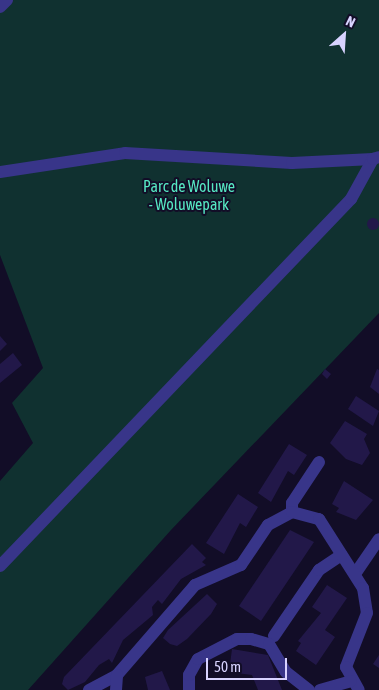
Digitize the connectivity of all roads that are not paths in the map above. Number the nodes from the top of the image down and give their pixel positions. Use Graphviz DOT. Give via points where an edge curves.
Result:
graph roads {
  1 [pos="7,0"];
  2 [pos="0,7"];
  3 [pos="376,158"];
  4 [pos="0,172"];
  5 [pos="319,462"];
  6 [pos="292,512"];
  7 [pos="379,539"];
  8 [pos="341,555"];
  9 [pos="0,566"];
  10 [pos="355,574"];
  11 [pos="274,636"];
  12 [pos="117,675"];
  13 [pos="355,686"];
  14 [pos="89,690"];
  15 [pos="116,690"];
  16 [pos="189,690"];
  17 [pos="310,690"];
  18 [pos="320,690"];
  1 -- 2 [label="street"];
  3 -- 4 [label="street" via="292,163 125,153"];
  3 -- 9 [label="street" via="351,199"];
  5 -- 6 [label="street" via="292,503"];
  6 -- 8 [label="street" via="319,519"];
  6 -- 12 [label="street" via="268,526 241,565 195,585"];
  7 -- 10 [label="street"];
  8 -- 10 [label="street"];
  8 -- 11 [label="street" via="319,570"];
  10 -- 13 [label="street" via="367,600 367,613 347,657"];
  12 -- 14 [label="street"];
  12 -- 15 [label="street"];
  13 -- 18 [label="street"];
  16 -- 17 [label="street" via="189,675 198,659 237,639 251,638 269,644 286,672"];
}
